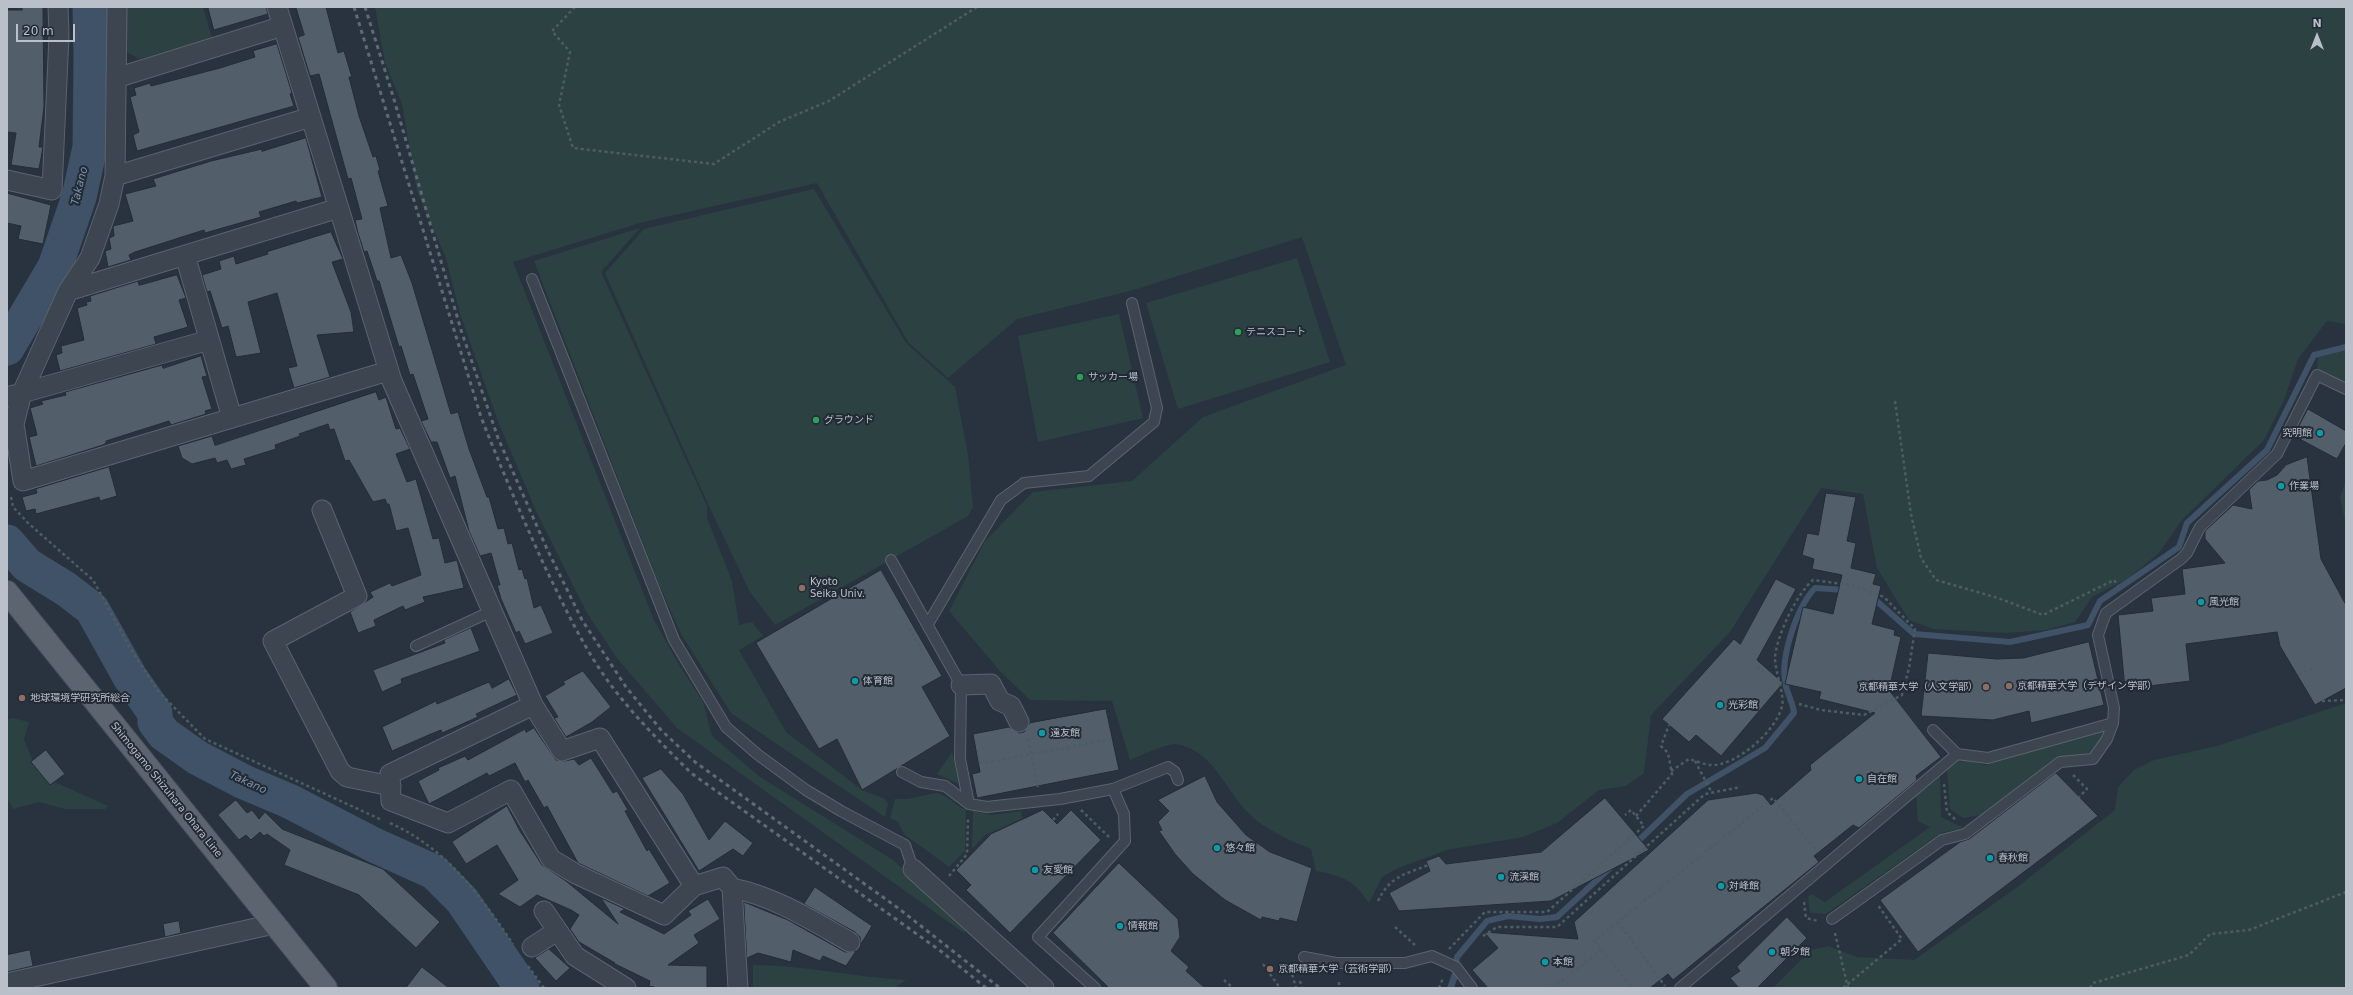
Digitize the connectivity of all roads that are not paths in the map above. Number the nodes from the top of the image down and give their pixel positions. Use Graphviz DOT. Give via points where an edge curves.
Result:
graph roads {
  1 [pos="58,7"];
  2 [pos="117,7"];
  3 [pos="277,7"];
  4 [pos="283,26"];
  5 [pos="116,78"];
  6 [pos="311,117"];
  7 [pos="115,176"];
  8 [pos="7,180"];
  9 [pos="338,208"];
  10 [pos="185,255"];
  11 [pos="532,278"];
  12 [pos="68,291"];
  13 [pos="1132,303"];
  14 [pos="209,340"];
  15 [pos="388,371"];
  16 [pos="2346,389"];
  17 [pos="15,395"];
  18 [pos="232,418"];
  19 [pos="322,510"];
  20 [pos="891,560"];
  21 [pos="7,592"];
  22 [pos="492,611"];
  23 [pos="928,624"];
  24 [pos="416,646"];
  25 [pos="961,685"];
  26 [pos="533,705"];
  27 [pos="2113,724"];
  28 [pos="1023,728"];
  29 [pos="1933,730"];
  30 [pos="1958,754"];
  31 [pos="902,772"];
  32 [pos="1178,780"];
  33 [pos="390,786"];
  34 [pos="1114,789"];
  35 [pos="969,804"];
  36 [pos="914,869"];
  37 [pos="694,886"];
  38 [pos="732,888"];
  39 [pos="544,911"];
  40 [pos="1832,919"];
  41 [pos="274,924"];
  42 [pos="557,931"];
  43 [pos="850,942"];
  44 [pos="524,952"];
  45 [pos="1304,957"];
  46 [pos="7,982"];
  47 [pos="326,988"];
  48 [pos="626,988"];
  49 [pos="738,988"];
  50 [pos="1044,988"];
  51 [pos="1096,988"];
  52 [pos="1472,988"];
  53 [pos="1680,988"];
  1 -- 8 [label="street" via="52,190"];
  2 -- 5 [label="street"];
  3 -- 4 [label="street"];
  4 -- 5 [label="street"];
  4 -- 6 [label="street"];
  5 -- 7 [label="street"];
  6 -- 7 [label="street"];
  6 -- 9 [label="street"];
  7 -- 12 [label="street" via="109,204 90,258"];
  9 -- 10 [label="street"];
  9 -- 15 [label="street"];
  10 -- 12 [label="street"];
  10 -- 14 [label="street"];
  11 -- 36 [label="lane" via="674,640 726,727 806,790 905,845"];
  12 -- 17 [label="street"];
  13 -- 23 [label="lane" via="1157,408 1154,422 1089,476 1024,483 1001,500"];
  14 -- 17 [label="street"];
  14 -- 18 [label="street"];
  15 -- 18 [label="street"];
  15 -- 22 [label="street"];
  16 -- 27 [label="lane" via="2317,375 2277,454 2200,527 2187,553 2181,559 2106,613 2098,635 2114,708"];
  17 -- 18 [label="street" via="14,424 23,481"];
  19 -- 33 [label="street" via="357,596 273,642 340,771 347,777"];
  20 -- 23 [label="lane"];
  21 -- 41 [label="main road, Shimogamo Shizuhara Ohara Line"];
  22 -- 24 [label="lane"];
  22 -- 26 [label="street"];
  23 -- 25 [label="lane"];
  25 -- 28 [label="street" via="991,684 1000,701 1011,706"];
  25 -- 35 [label="lane" via="960,759"];
  26 -- 33 [label="street" via="390,774"];
  26 -- 37 [label="street" via="562,751 600,738"];
  27 -- 30 [label="lane" via="1988,758"];
  27 -- 40 [label="lane" via="2107,739 2093,759 2060,762 1965,834 1942,840"];
  29 -- 30 [label="lane"];
  30 -- 53 [label="lane"];
  31 -- 35 [label="lane" via="921,782 945,786"];
  32 -- 34 [label="lane" via="1175,772 1168,767"];
  33 -- 37 [label="street" via="391,801 448,824 511,790 551,859 576,874 664,915"];
  34 -- 35 [label="lane" via="1040,803 987,807"];
  34 -- 51 [label="lane" via="1124,814 1125,841 1038,937"];
  36 -- 50 [label="street"];
  37 -- 38 [label="street" via="723,877"];
  38 -- 43 [label="street" via="747,891 798,913"];
  38 -- 49 [label="street"];
  39 -- 42 [label="street"];
  41 -- 46 [label="street"];
  41 -- 47 [label="main road, Shimogamo Shizuhara Ohara Line"];
  42 -- 44 [label="street"];
  42 -- 48 [label="street" via="575,956"];
  45 -- 52 [label="lane" via="1336,963 1405,963 1432,956 1456,967"];
}
